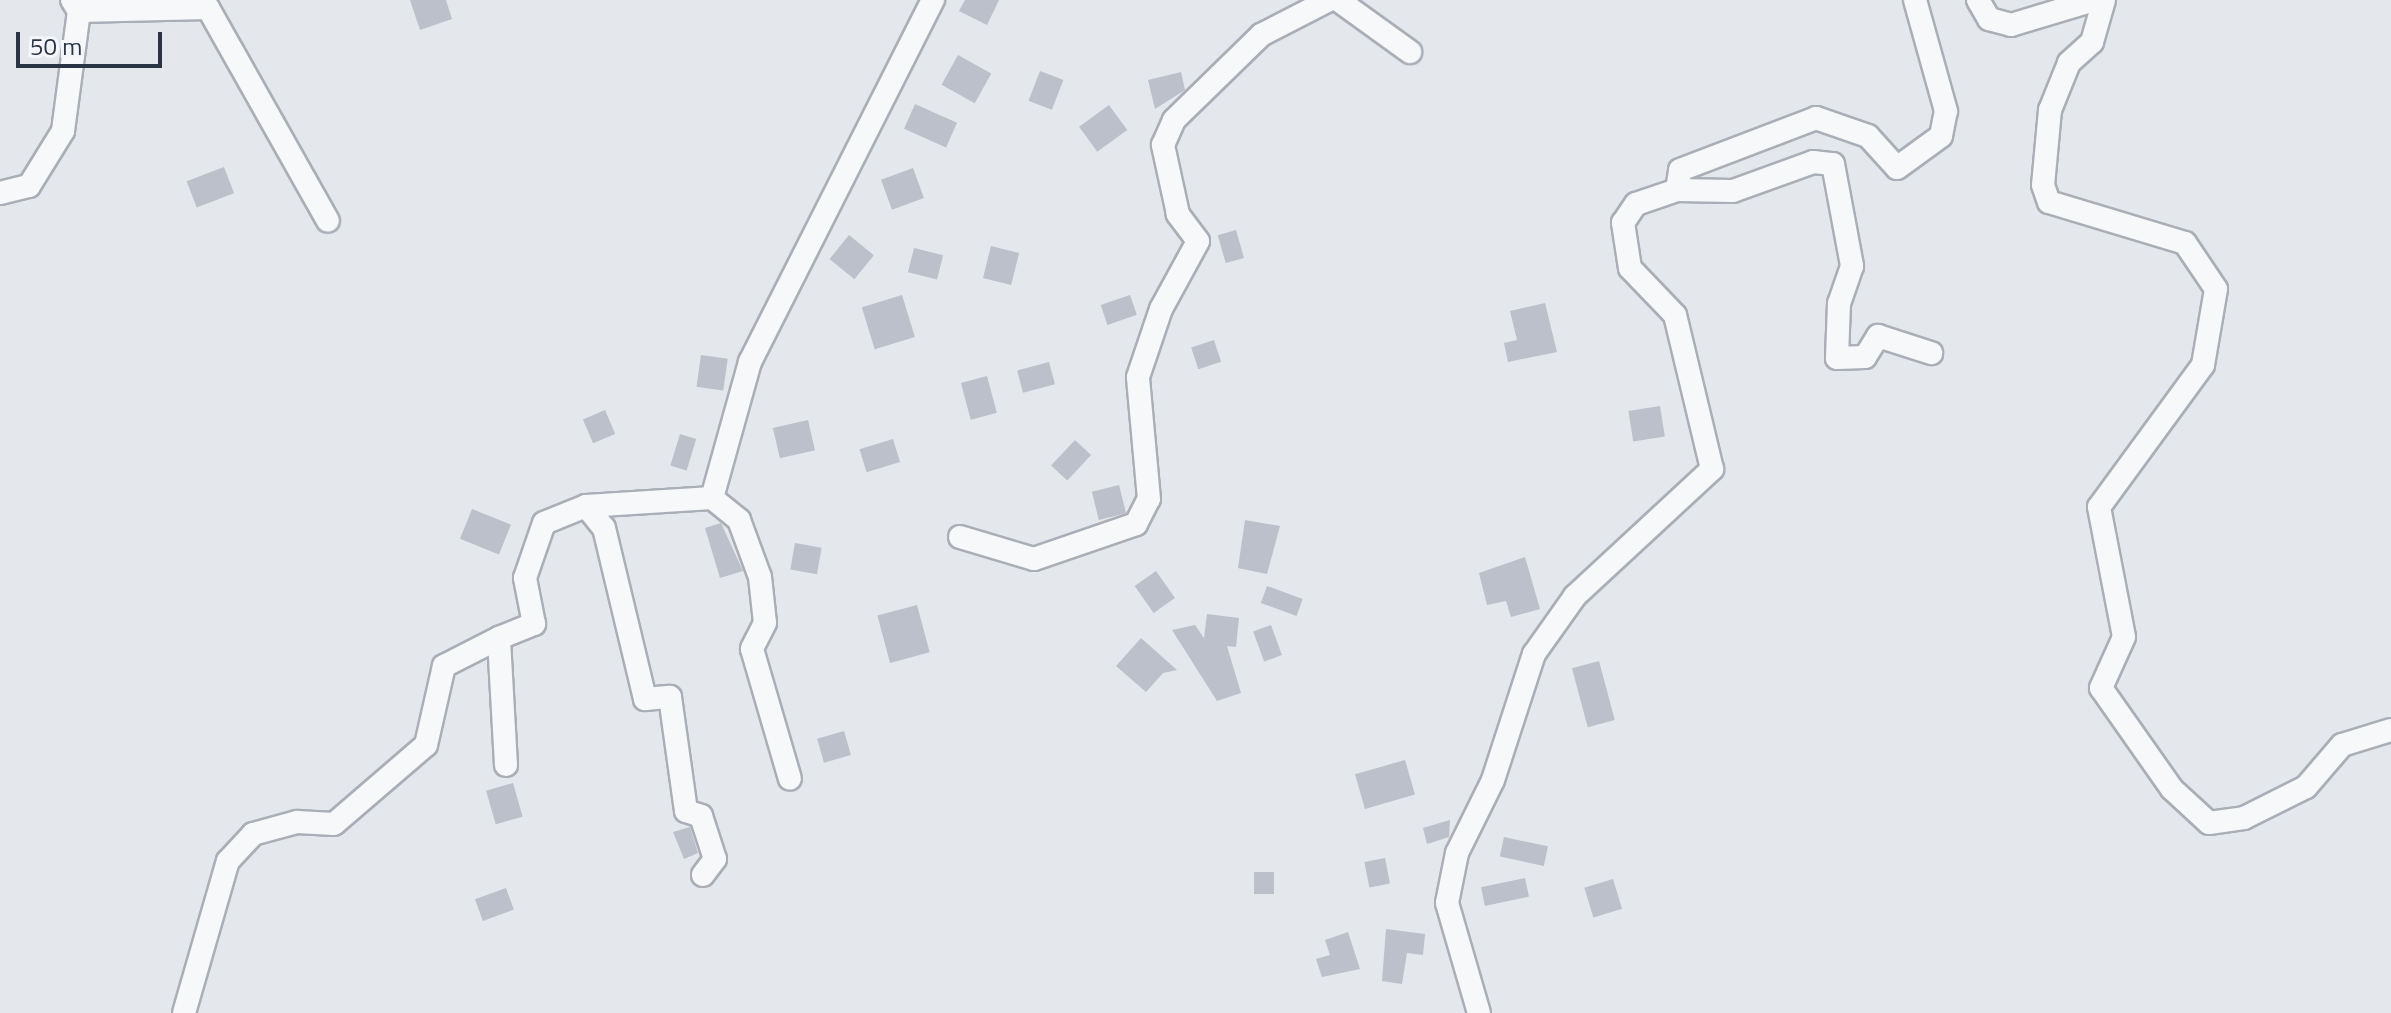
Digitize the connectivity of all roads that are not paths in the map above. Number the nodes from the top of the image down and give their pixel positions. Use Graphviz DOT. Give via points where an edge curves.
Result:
graph roads {
  1 [pos="933,0"];
  2 [pos="1329,0"];
  3 [pos="1338,0"];
  4 [pos="1915,0"];
  5 [pos="1978,0"];
  6 [pos="2094,0"];
  7 [pos="2104,0"];
  8 [pos="75,5"];
  9 [pos="1410,52"];
  10 [pos="1677,190"];
  11 [pos="0,193"];
  12 [pos="328,221"];
  13 [pos="1931,353"];
  14 [pos="712,498"];
  15 [pos="586,506"];
  16 [pos="960,537"];
  17 [pos="499,638"];
  18 [pos="2391,730"];
  19 [pos="506,765"];
  20 [pos="790,779"];
  21 [pos="703,875"];
  22 [pos="184,1013"];
  23 [pos="1479,1013"];
  1 -- 14 [label="street" via="750,362"];
  2 -- 16 [label="street" via="1261,35 1174,120 1163,145 1178,214 1198,241 1161,309 1138,377 1149,499 1136,524 1034,559"];
  3 -- 9 [label="street"];
  4 -- 10 [label="street" via="1946,111 1941,136 1897,168 1868,136 1816,118 1680,170"];
  5 -- 6 [label="street" via="1989,19 2011,25"];
  7 -- 18 [label="street" via="2092,42 2069,63 2050,110 2043,185 2049,202 2185,243 2216,289 2203,365 2099,507 2124,637 2101,688 2172,789 2209,823 2244,818 2306,787 2342,745"];
  8 -- 11 [label="street" via="63,131 29,186"];
  8 -- 12 [label="street" via="208,8"];
  10 -- 13 [label="street" via="1733,191 1813,162 1833,164 1852,266 1839,303 1837,358 1865,357 1878,336"];
  10 -- 23 [label="street" via="1636,204 1623,223 1623,242 1630,268 1675,315 1712,469 1575,596 1534,654 1493,780 1457,853 1447,903"];
  14 -- 15 [label="street"];
  14 -- 20 [label="street" via="739,520 760,577 765,623 752,649"];
  15 -- 17 [label="street" via="544,523 525,578 534,624"];
  15 -- 21 [label="street" via="604,528 645,699 670,697 686,811 701,816 715,859"];
  17 -- 19 [label="street"];
  17 -- 22 [label="street" via="444,666 426,745 334,824 297,822 253,834 228,861"];
}
